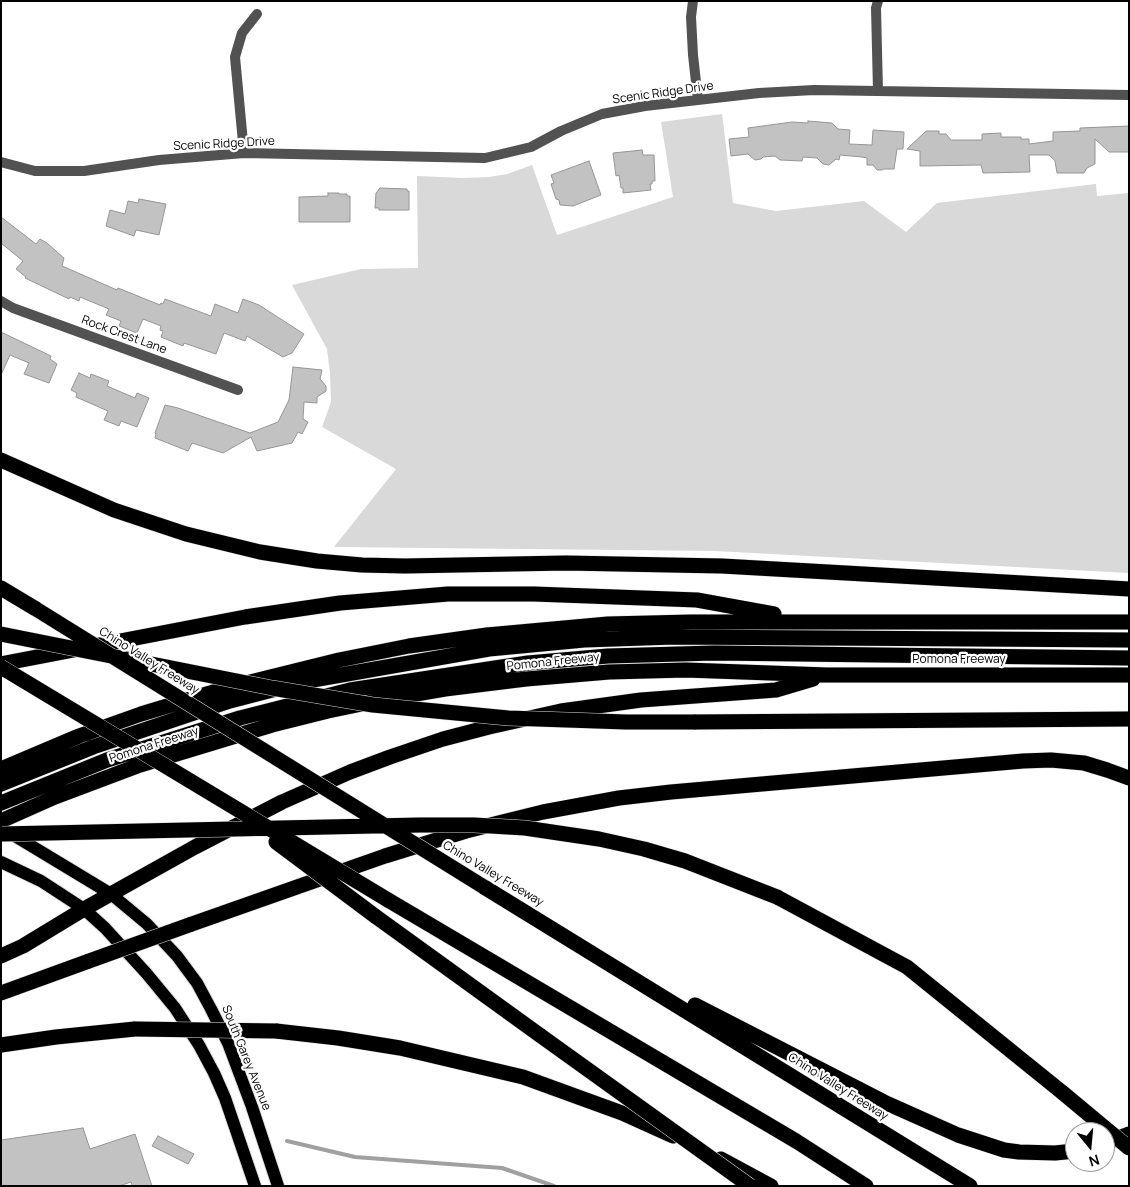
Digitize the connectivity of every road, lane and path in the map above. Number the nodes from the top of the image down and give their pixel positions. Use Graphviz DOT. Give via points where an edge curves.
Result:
graph roads {
  1 [pos="693,1"];
  2 [pos="878,1"];
  3 [pos="257,14"];
  4 [pos="878,91"];
  5 [pos="1129,96"];
  6 [pos="698,100"];
  7 [pos="244,153"];
  8 [pos="1,162"];
  9 [pos="1,301"];
  10 [pos="238,390"];
  11 [pos="1,460"];
  12 [pos="1,588"];
  13 [pos="1129,589"];
  14 [pos="810,621"];
  15 [pos="1129,622"];
  16 [pos="1,634"];
  17 [pos="1129,640"];
  18 [pos="1129,658"];
  19 [pos="1,665"];
  20 [pos="827,675"];
  21 [pos="1129,675"];
  22 [pos="1129,719"];
  23 [pos="239,735"];
  24 [pos="1,769"];
  25 [pos="1129,778"];
  26 [pos="1,784"];
  27 [pos="4,801"];
  28 [pos="237,809"];
  29 [pos="1,821"];
  30 [pos="1,828"];
  31 [pos="1,834"];
  32 [pos="1,862"];
  33 [pos="111,894"];
  34 [pos="84,909"];
  35 [pos="596,955"];
  36 [pos="1,956"];
  37 [pos="1,993"];
  38 [pos="1,1045"];
  39 [pos="1129,1134"];
  40 [pos="1115,1139"];
  41 [pos="1129,1148"];
  42 [pos="1065,1152"];
  43 [pos="255,1186"];
  44 [pos="278,1186"];
  45 [pos="750,1186"];
  46 [pos="771,1186"];
  47 [pos="866,1186"];
  48 [pos="970,1186"];
  1 -- 6 [label="street" via="691,17"];
  2 -- 4 [label="street"];
  3 -- 7 [label="street" via="242,32 235,57"];
  4 -- 5 [label="street, Scenic Ridge Drive"];
  4 -- 6 [label="street, Scenic Ridge Drive" via="814,90"];
  6 -- 7 [label="street, Scenic Ridge Drive" via="602,114 532,147 486,158"];
  7 -- 8 [label="street, Scenic Ridge Drive" via="160,160 84,172 35,171"];
  9 -- 10 [label="street, Rock Crest Lane"];
  11 -- 13 [label="highway" via="114,510 186,534 260,552 317,561 405,566 566,563 722,566"];
  12 -- 23 [label="highway, Chino Valley Freeway, bridge"];
  14 -- 15 [label="highway"];
  14 -- 19 [label="highway" via="697,600 448,594 349,602 253,615"];
  14 -- 24 [label="highway" via="608,624 409,646 285,672 141,714"];
  16 -- 22 [label="highway, bridge" via="373,705 508,718 626,722"];
  17 -- 26 [label="highway" via="674,637 584,640 489,649 307,681 230,701 93,746"];
  18 -- 27 [label="highway" via="714,653 608,656 528,663 350,690 240,718 107,760"];
  19 -- 28 [label="highway, bridge"];
  20 -- 21 [label="highway, Pomona Freeway"];
  20 -- 23 [label="highway, Pomona Freeway" via="686,670 526,679 381,700"];
  20 -- 33 [label="highway" via="776,690 640,700 561,711 443,740 350,772 282,802"];
  23 -- 29 [label="highway, Pomona Freeway" via="132,768"];
  23 -- 35 [label="highway, Chino Valley Freeway, bridge"];
  25 -- 37 [label="highway, bridge" via="1084,763 1023,761 671,792 543,812 386,856"];
  28 -- 45 [label="highway, bridge" via="374,916"];
  28 -- 47 [label="highway, bridge" via="796,1141"];
  30 -- 33 [label="main road, South Garey Avenue"];
  31 -- 41 [label="highway, bridge" via="474,825 525,828 644,849 776,897 907,967"];
  32 -- 34 [label="main road" via="42,881"];
  33 -- 34 [label="highway"];
  33 -- 44 [label="main road, South Garey Avenue" via="147,924 202,992 238,1068"];
  34 -- 36 [label="highway" via="35,940"];
  34 -- 43 [label="main road" via="147,974 199,1045 225,1098"];
  35 -- 42 [label="highway" via="884,1102 958,1135 1019,1152"];
  35 -- 48 [label="highway, Chino Valley Freeway"];
  38 -- 46 [label="highway, bridge" via="135,1029 276,1031 400,1048 523,1077 622,1112"];
  39 -- 40 [label="highway"];
}
